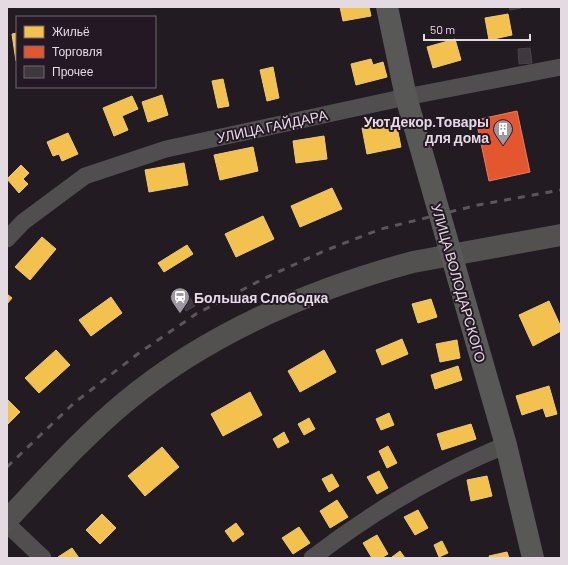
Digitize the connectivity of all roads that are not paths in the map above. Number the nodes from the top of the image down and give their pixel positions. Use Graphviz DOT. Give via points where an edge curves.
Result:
graph roads {
  1 [pos="387,7"];
  2 [pos="561,67"];
  3 [pos="406,97"];
  4 [pos="561,235"];
  5 [pos="7,239"];
  6 [pos="452,256"];
  7 [pos="506,445"];
  8 [pos="7,520"];
  9 [pos="7,524"];
  10 [pos="42,558"];
  11 [pos="312,558"];
  12 [pos="533,558"];
  1 -- 3 [label="main road, УЛИЦА ВОЛОДАРСКОГО"];
  2 -- 3 [label="street, УЛИЦА ГАЙДАРА"];
  3 -- 5 [label="street, УЛИЦА ГАЙДАРА" via="166,149 85,176 23,222"];
  3 -- 6 [label="main road, УЛИЦА ВОЛОДАРСКОГО"];
  4 -- 6 [label="street"];
  6 -- 7 [label="main road, УЛИЦА ВОЛОДАРСКОГО"];
  6 -- 8 [label="street" via="412,262 334,286 261,316 194,354 157,377 123,403 88,435"];
  7 -- 11 [label="street" via="464,462 399,499"];
  7 -- 12 [label="main road, УЛИЦА ВОЛОДАРСКОГО"];
  9 -- 10 [label="street"];
}
